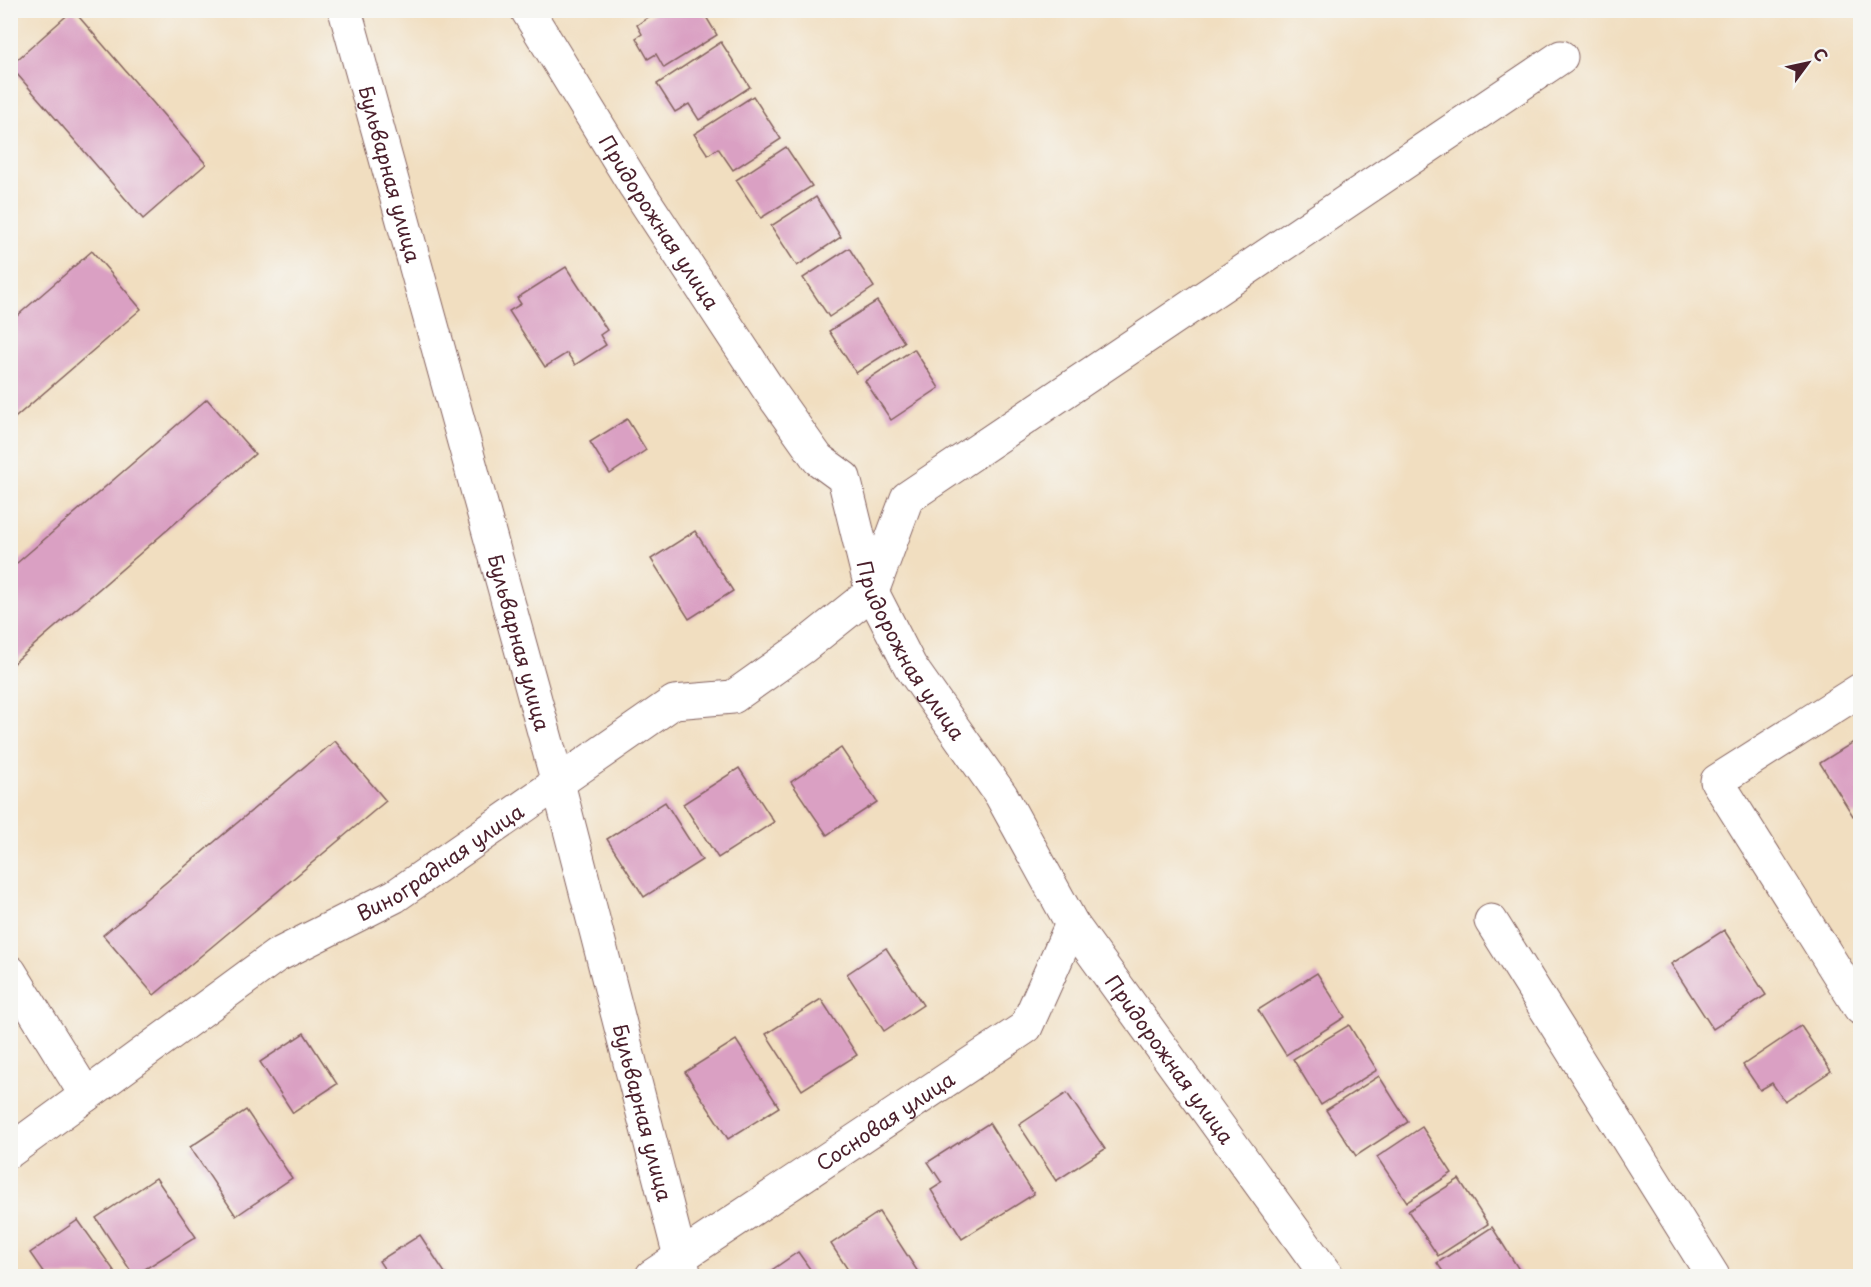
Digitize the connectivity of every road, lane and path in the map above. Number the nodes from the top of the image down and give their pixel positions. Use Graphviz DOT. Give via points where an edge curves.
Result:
graph roads {
  1 [pos="345,10"];
  2 [pos="527,10"];
  3 [pos="1561,57"];
  4 [pos="872,592"];
  5 [pos="1860,690"];
  6 [pos="558,783"];
  7 [pos="1491,921"];
  8 [pos="1072,924"];
  9 [pos="10,972"];
  10 [pos="1860,1008"];
  11 [pos="87,1095"];
  12 [pos="10,1151"];
  13 [pos="682,1267"];
  14 [pos="652,1276"];
  15 [pos="1327,1276"];
  16 [pos="1713,1276"];
  1 -- 6 [label="street, Бульварная улица"];
  2 -- 4 [label="street, Придорожная улица" via="635,186 766,387 818,459 844,478"];
  3 -- 4 [label="street" via="907,498"];
  4 -- 6 [label="street, Виноградная улица" via="733,697 674,702"];
  4 -- 8 [label="street, Придорожная улица" via="910,666 1001,795"];
  5 -- 10 [label="street" via="1717,781"];
  6 -- 11 [label="street, Виноградная улица" via="395,896 276,956"];
  6 -- 13 [label="street, Бульварная улица"];
  7 -- 16 [label="street"];
  8 -- 13 [label="street, Сосновая улица" via="1026,1027"];
  8 -- 15 [label="street, Придорожная улица"];
  9 -- 11 [label="street"];
  11 -- 12 [label="street, Виноградная улица"];
  13 -- 14 [label="street, Сосновая улица"];
}
